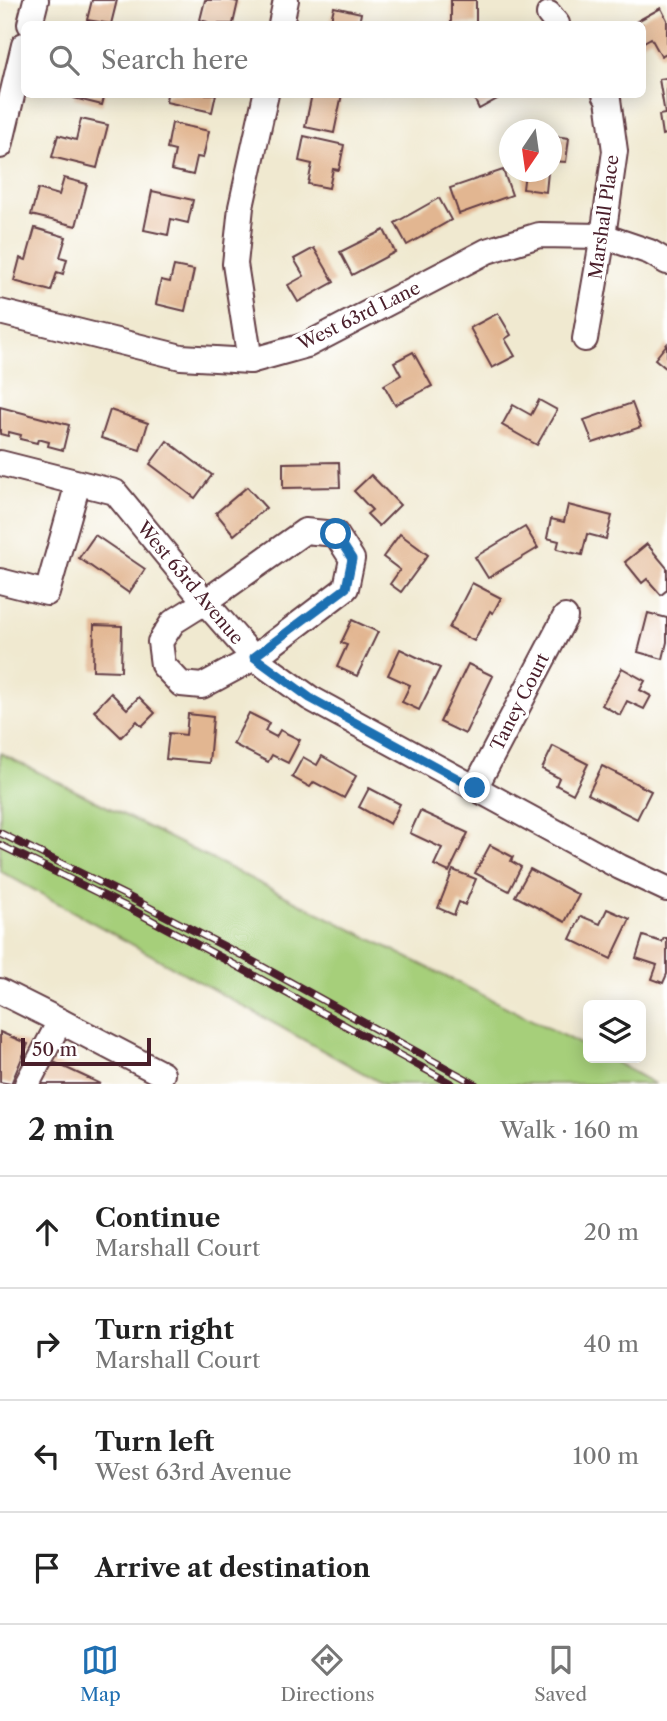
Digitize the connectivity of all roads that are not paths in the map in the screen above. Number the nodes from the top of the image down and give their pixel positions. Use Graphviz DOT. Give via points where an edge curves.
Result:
graph roads {
  1 [pos="36,0"];
  2 [pos="286,0"];
  3 [pos="31,21"];
  4 [pos="282,21"];
  5 [pos="21,58"];
  6 [pos="265,98"];
  7 [pos="607,98"];
  8 [pos="0,146"];
  9 [pos="603,236"];
  10 [pos="667,262"];
  11 [pos="0,312"];
  12 [pos="585,340"];
  13 [pos="250,361"];
  14 [pos="0,463"];
  15 [pos="78,483"];
  16 [pos="0,581"];
  17 [pos="205,602"];
  18 [pos="565,617"];
  19 [pos="254,657"];
  20 [pos="475,788"];
  21 [pos="667,889"];
  22 [pos="0,991"];
  23 [pos="60,1021"];
  24 [pos="162,1074"];
  25 [pos="27,1084"];
  1 -- 3 [label="street"];
  2 -- 4 [label="street"];
  5 -- 8 [label="street"];
  6 -- 13 [label="street" via="241,207 235,264"];
  7 -- 9 [label="street, Marshall Place" via="615,151"];
  9 -- 10 [label="street, West 63rd Lane"];
  9 -- 12 [label="street, Marshall Place"];
  9 -- 13 [label="street, West 63rd Lane" via="539,235 487,251 307,345"];
  11 -- 13 [label="street, West 63rd Lane" via="181,357"];
  14 -- 15 [label="street, West 63rd Avenue"];
  15 -- 16 [label="street" via="47,593"];
  15 -- 17 [label="street, West 63rd Avenue" via="115,492"];
  17 -- 19 [label="street, West 63rd Avenue"];
  17 -- 19 [label="street" via="173,622 160,642 163,664 181,684 202,686"];
  17 -- 19 [label="street" via="305,531 336,534 352,559 346,588"];
  18 -- 20 [label="street, Taney Court"];
  19 -- 20 [label="street, West 63rd Avenue" via="310,698"];
  20 -- 21 [label="street, West 63rd Avenue"];
  22 -- 23 [label="street"];
  23 -- 24 [label="street"];
  23 -- 25 [label="street"];
}
